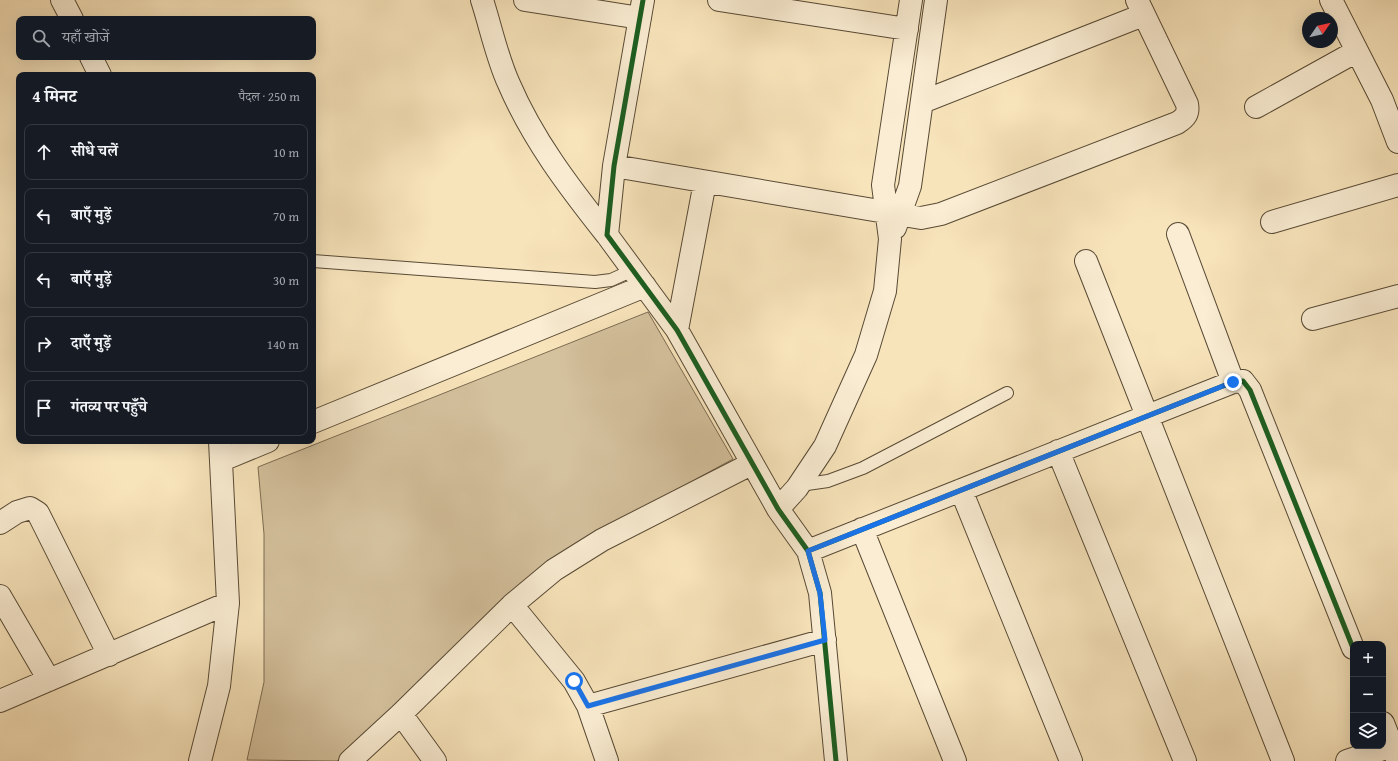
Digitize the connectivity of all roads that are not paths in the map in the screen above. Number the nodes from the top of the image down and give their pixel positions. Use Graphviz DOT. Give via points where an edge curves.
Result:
graph roads {
  1 [pos="62,0"];
  2 [pos="482,0"];
  3 [pos="531,0"];
  4 [pos="719,0"];
  5 [pos="911,0"];
  6 [pos="936,0"];
  7 [pos="1330,0"];
  8 [pos="1140,8"];
  9 [pos="641,9"];
  10 [pos="70,16"];
  11 [pos="907,29"];
  12 [pos="1357,51"];
  13 [pos="92,60"];
  14 [pos="98,72"];
  15 [pos="922,102"];
  16 [pos="1256,107"];
  17 [pos="1398,142"];
  18 [pos="614,166"];
  19 [pos="704,182"];
  20 [pos="1398,185"];
  21 [pos="893,213"];
  22 [pos="1272,222"];
  23 [pos="1178,234"];
  24 [pos="606,235"];
  25 [pos="316,261"];
  26 [pos="1086,261"];
  27 [pos="639,278"];
  28 [pos="1398,296"];
  29 [pos="1313,319"];
  30 [pos="677,330"];
  31 [pos="1233,382"];
  32 [pos="1007,393"];
  33 [pos="1148,416"];
  34 [pos="316,421"];
  35 [pos="252,444"];
  36 [pos="221,450"];
  37 [pos="1058,451"];
  38 [pos="751,464"];
  39 [pos="800,484"];
  40 [pos="961,490"];
  41 [pos="778,509"];
  42 [pos="0,523"];
  43 [pos="862,529"];
  44 [pos="808,551"];
  45 [pos="0,596"];
  46 [pos="228,603"];
  47 [pos="512,605"];
  48 [pos="825,640"];
  49 [pos="1350,641"];
  50 [pos="109,654"];
  51 [pos="49,680"];
  52 [pos="0,701"];
  53 [pos="588,706"];
  54 [pos="401,714"];
  55 [pos="1386,730"];
  56 [pos="1395,753"];
  57 [pos="200,761"];
  58 [pos="350,761"];
  59 [pos="435,761"];
  60 [pos="607,761"];
  61 [pos="836,761"];
  62 [pos="955,761"];
  63 [pos="1071,761"];
  64 [pos="1185,761"];
  65 [pos="1283,761"];
  66 [pos="1348,761"];
  1 -- 10 [label="street"];
  2 -- 24 [label="street" via="508,83 527,122 560,175"];
  3 -- 9 [label="street"];
  4 -- 11 [label="street"];
  5 -- 11 [label="street"];
  6 -- 15 [label="street"];
  7 -- 12 [label="street"];
  8 -- 15 [label="street"];
  8 -- 21 [label="street" via="1186,104 1188,110 1184,119 941,214 920,218"];
  9 -- 18 [label="street"];
  11 -- 21 [label="street" via="883,184"];
  12 -- 16 [label="street"];
  12 -- 17 [label="street" via="1382,100"];
  13 -- 14 [label="street"];
  15 -- 21 [label="street" via="910,186"];
  18 -- 19 [label="street"];
  18 -- 24 [label="street"];
  19 -- 21 [label="street"];
  19 -- 30 [label="street"];
  20 -- 22 [label="street"];
  21 -- 39 [label="street" via="885,291 866,355 825,446"];
  23 -- 31 [label="street"];
  24 -- 27 [label="street"];
  25 -- 27 [label="lane" via="595,282"];
  26 -- 33 [label="street"];
  27 -- 30 [label="street"];
  27 -- 34 [label="street"];
  28 -- 29 [label="street"];
  30 -- 38 [label="street"];
  31 -- 33 [label="street"];
  31 -- 49 [label="street" via="1243,381 1250,390"];
  32 -- 39 [label="lane" via="863,468 828,481"];
  33 -- 37 [label="street"];
  33 -- 65 [label="street"];
  35 -- 36 [label="street"];
  36 -- 46 [label="street"];
  37 -- 40 [label="street"];
  37 -- 64 [label="street"];
  38 -- 41 [label="street"];
  38 -- 47 [label="street" via="602,540 554,570"];
  39 -- 41 [label="street"];
  40 -- 43 [label="street"];
  40 -- 63 [label="street"];
  41 -- 44 [label="street"];
  42 -- 50 [label="street" via="23,509 30,508 38,513"];
  43 -- 44 [label="street"];
  43 -- 62 [label="street"];
  44 -- 48 [label="street" via="820,593"];
  45 -- 51 [label="street"];
  46 -- 50 [label="street"];
  46 -- 57 [label="street" via="219,686"];
  47 -- 53 [label="street" via="574,681"];
  47 -- 54 [label="street"];
  48 -- 53 [label="street"];
  48 -- 61 [label="street"];
  50 -- 51 [label="street"];
  51 -- 52 [label="street"];
  53 -- 60 [label="street"];
  54 -- 58 [label="street"];
  54 -- 59 [label="street"];
  55 -- 56 [label="street"];
  56 -- 66 [label="street"];
}
